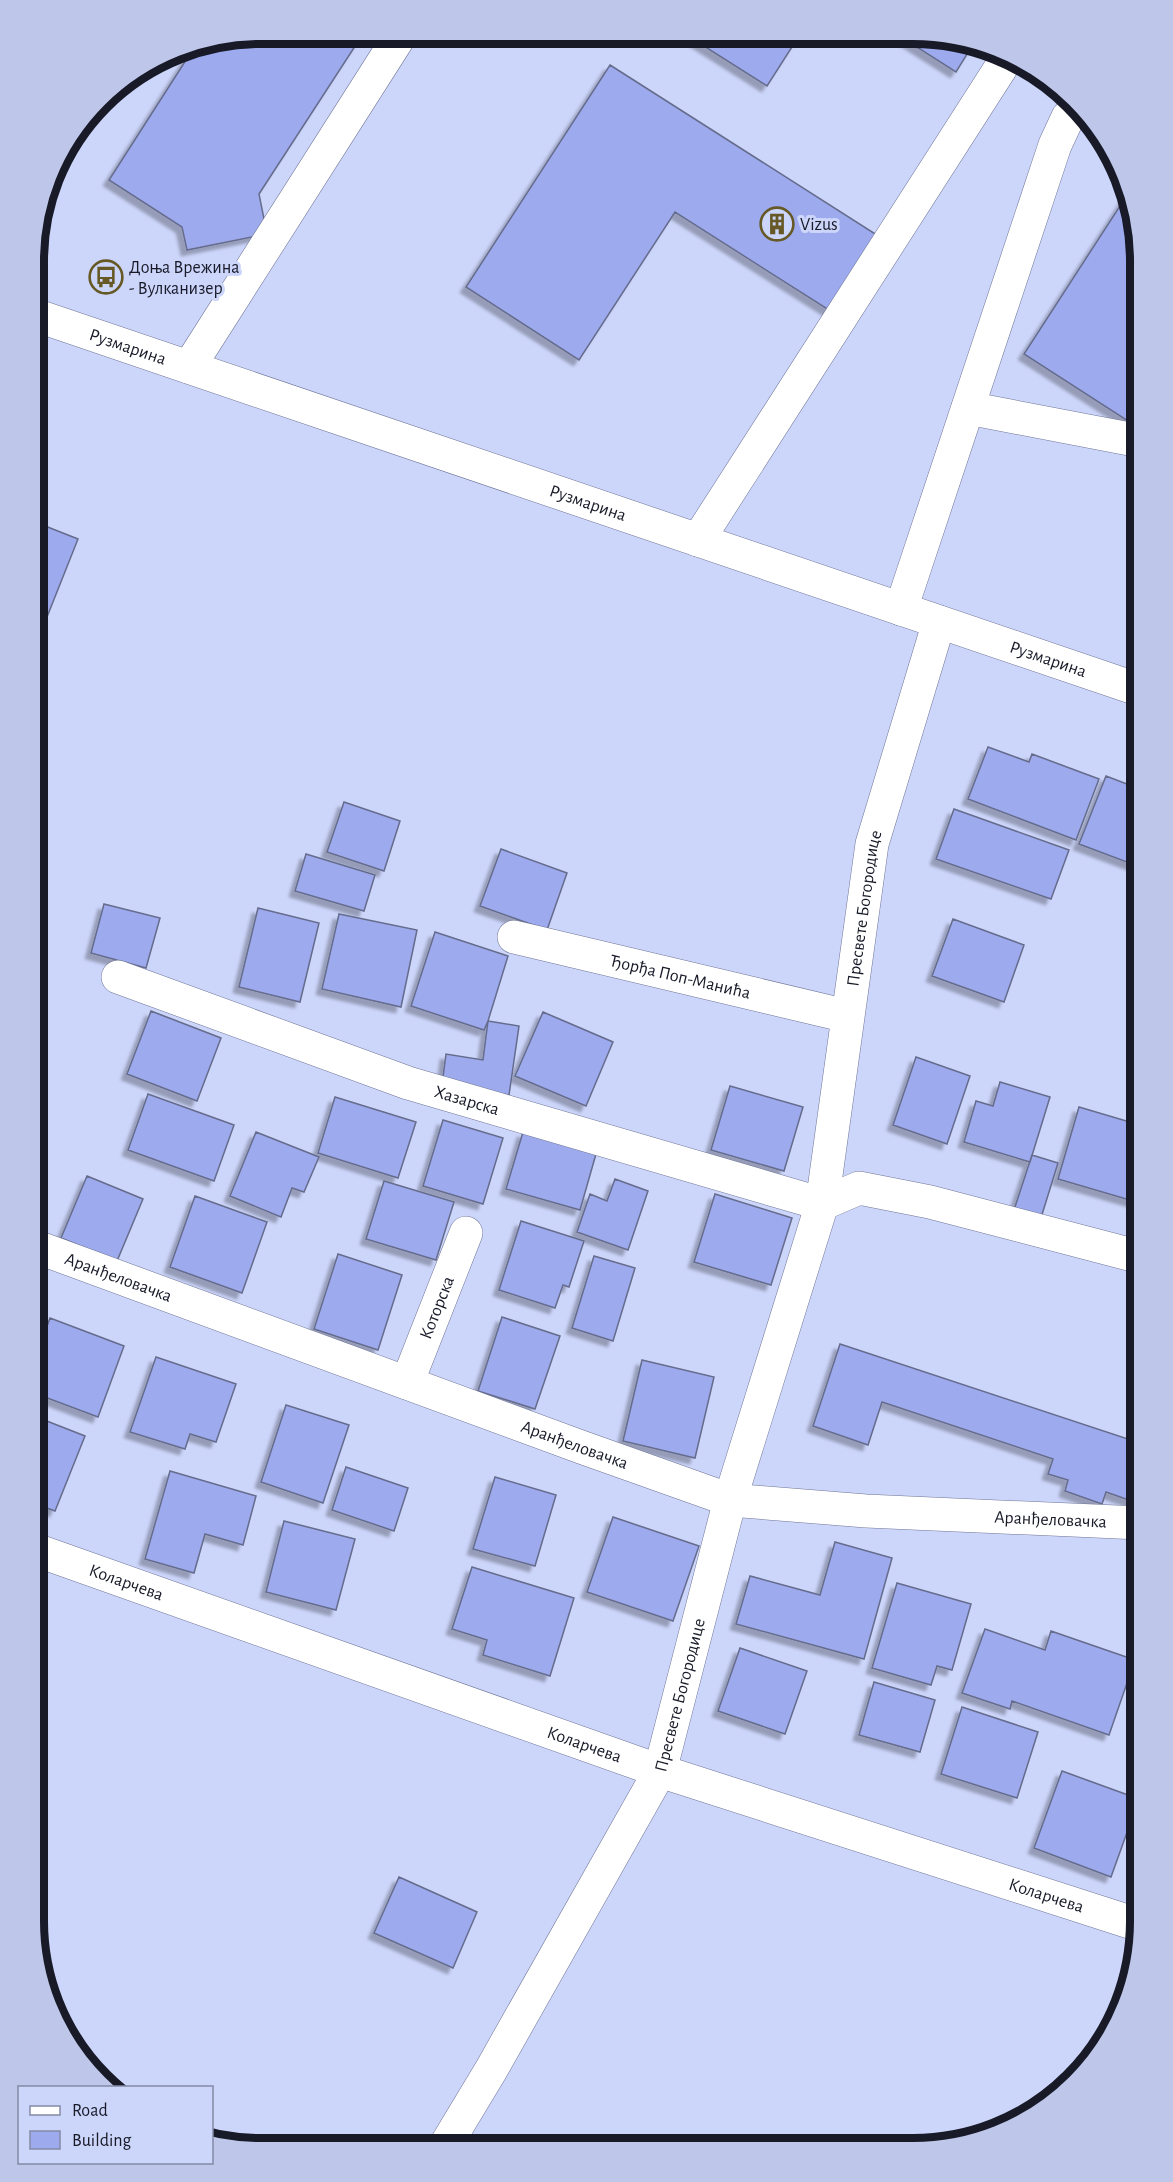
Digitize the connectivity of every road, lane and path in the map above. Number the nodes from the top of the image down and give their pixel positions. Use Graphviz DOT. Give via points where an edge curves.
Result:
graph roads {
  1 [pos="395,44"];
  2 [pos="1003,64"];
  3 [pos="1073,114"];
  4 [pos="44,318"];
  5 [pos="189,367"];
  6 [pos="968,408"];
  7 [pos="1130,439"];
  8 [pos="698,540"];
  9 [pos="901,609"];
  10 [pos="939,622"];
  11 [pos="1130,687"];
  12 [pos="514,937"];
  13 [pos="118,977"];
  14 [pos="847,1016"];
  15 [pos="822,1204"];
  16 [pos="466,1233"];
  17 [pos="44,1250"];
  18 [pos="1130,1254"];
  19 [pos="407,1383"];
  20 [pos="730,1500"];
  21 [pos="1130,1523"];
  22 [pos="44,1552"];
  23 [pos="660,1771"];
  24 [pos="1130,1922"];
  25 [pos="450,2138"];
  1 -- 5 [label="street"];
  2 -- 8 [label="street"];
  3 -- 6 [label="street" via="1055,145"];
  4 -- 5 [label="street, Рузмарина"];
  5 -- 8 [label="street, Рузмарина"];
  6 -- 7 [label="street"];
  6 -- 9 [label="street"];
  8 -- 9 [label="street, Рузмарина"];
  9 -- 10 [label="street, Рузмарина"];
  10 -- 11 [label="street, Рузмарина"];
  10 -- 14 [label="street, Пресвете Богородице" via="872,844"];
  12 -- 14 [label="street, Ђорђа Поп-Манића"];
  13 -- 15 [label="street, Хазарска" via="408,1083"];
  14 -- 15 [label="street, Пресвете Богородице"];
  15 -- 18 [label="street" via="859,1188 930,1202"];
  15 -- 20 [label="street, Пресвете Богородице"];
  16 -- 19 [label="street, Которска"];
  17 -- 19 [label="street, Аранђеловачка"];
  19 -- 20 [label="street, Аранђеловачка"];
  20 -- 21 [label="street, Аранђеловачка" via="866,1511"];
  20 -- 23 [label="street, Пресвете Богородице"];
  22 -- 23 [label="street, Коларчева"];
  23 -- 24 [label="street, Коларчева"];
  23 -- 25 [label="street, Пресвете Богородице"];
}
